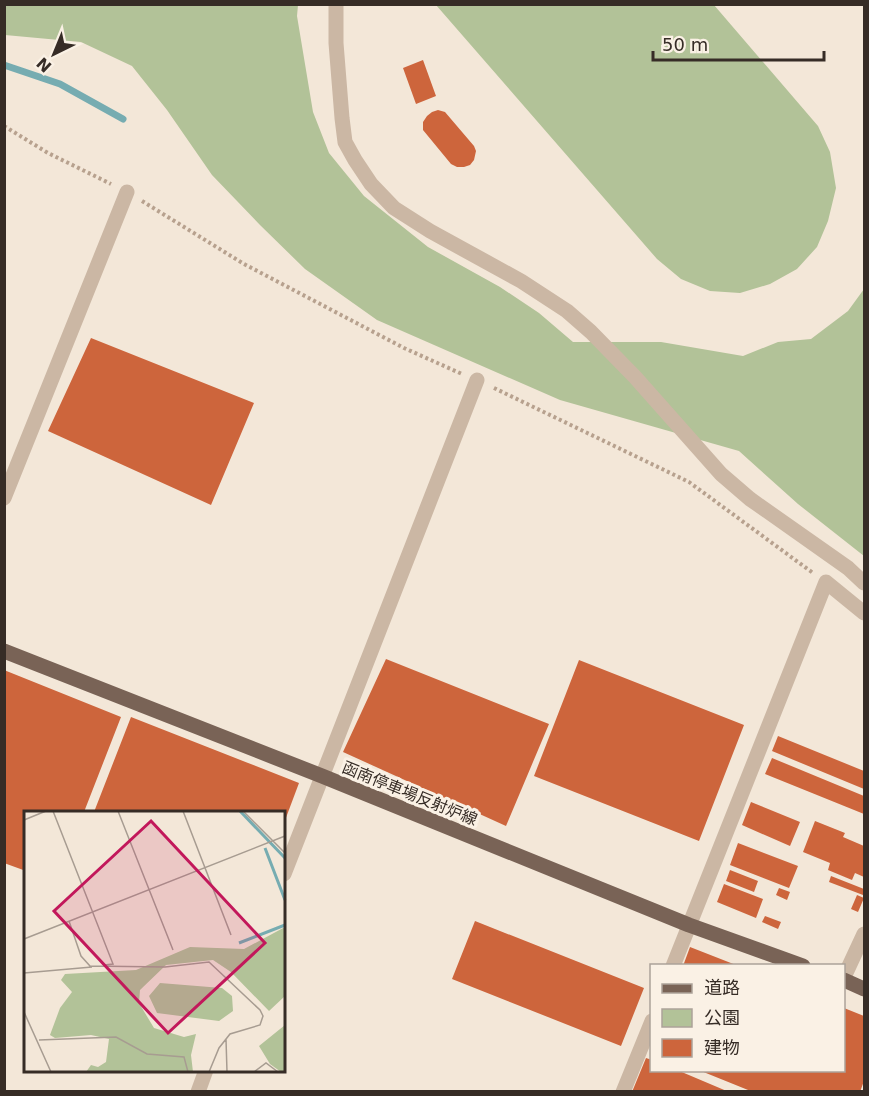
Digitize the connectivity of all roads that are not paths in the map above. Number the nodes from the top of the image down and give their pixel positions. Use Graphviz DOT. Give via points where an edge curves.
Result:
graph roads {
  1 [pos="336,4"];
  2 [pos="127,192"];
  3 [pos="477,380"];
  4 [pos="4,498"];
  5 [pos="864,583"];
  6 [pos="864,613"];
  7 [pos="4,651"];
  8 [pos="322,776"];
  9 [pos="285,871"];
  10 [pos="689,925"];
  11 [pos="864,934"];
  12 [pos="674,964"];
  13 [pos="797,964"];
  14 [pos="845,974"];
  15 [pos="845,979"];
  16 [pos="864,988"];
  17 [pos="650,1024"];
  18 [pos="206,1072"];
  19 [pos="198,1092"];
  20 [pos="623,1092"];
  1 -- 5 [label="street" via="345,142 371,184 394,208 567,311 635,377 721,474"];
  2 -- 4 [label="street"];
  3 -- 8 [label="street"];
  6 -- 10 [label="street" via="826,582"];
  7 -- 8 [label="main road, 函南停車場反射炉線"];
  8 -- 9 [label="street"];
  8 -- 10 [label="main road, 函南停車場反射炉線"];
  10 -- 12 [label="street"];
  10 -- 13 [label="main road, 函南停車場反射炉線"];
  11 -- 14 [label="street"];
  15 -- 16 [label="main road"];
  17 -- 20 [label="street"];
  18 -- 19 [label="street"];
}
